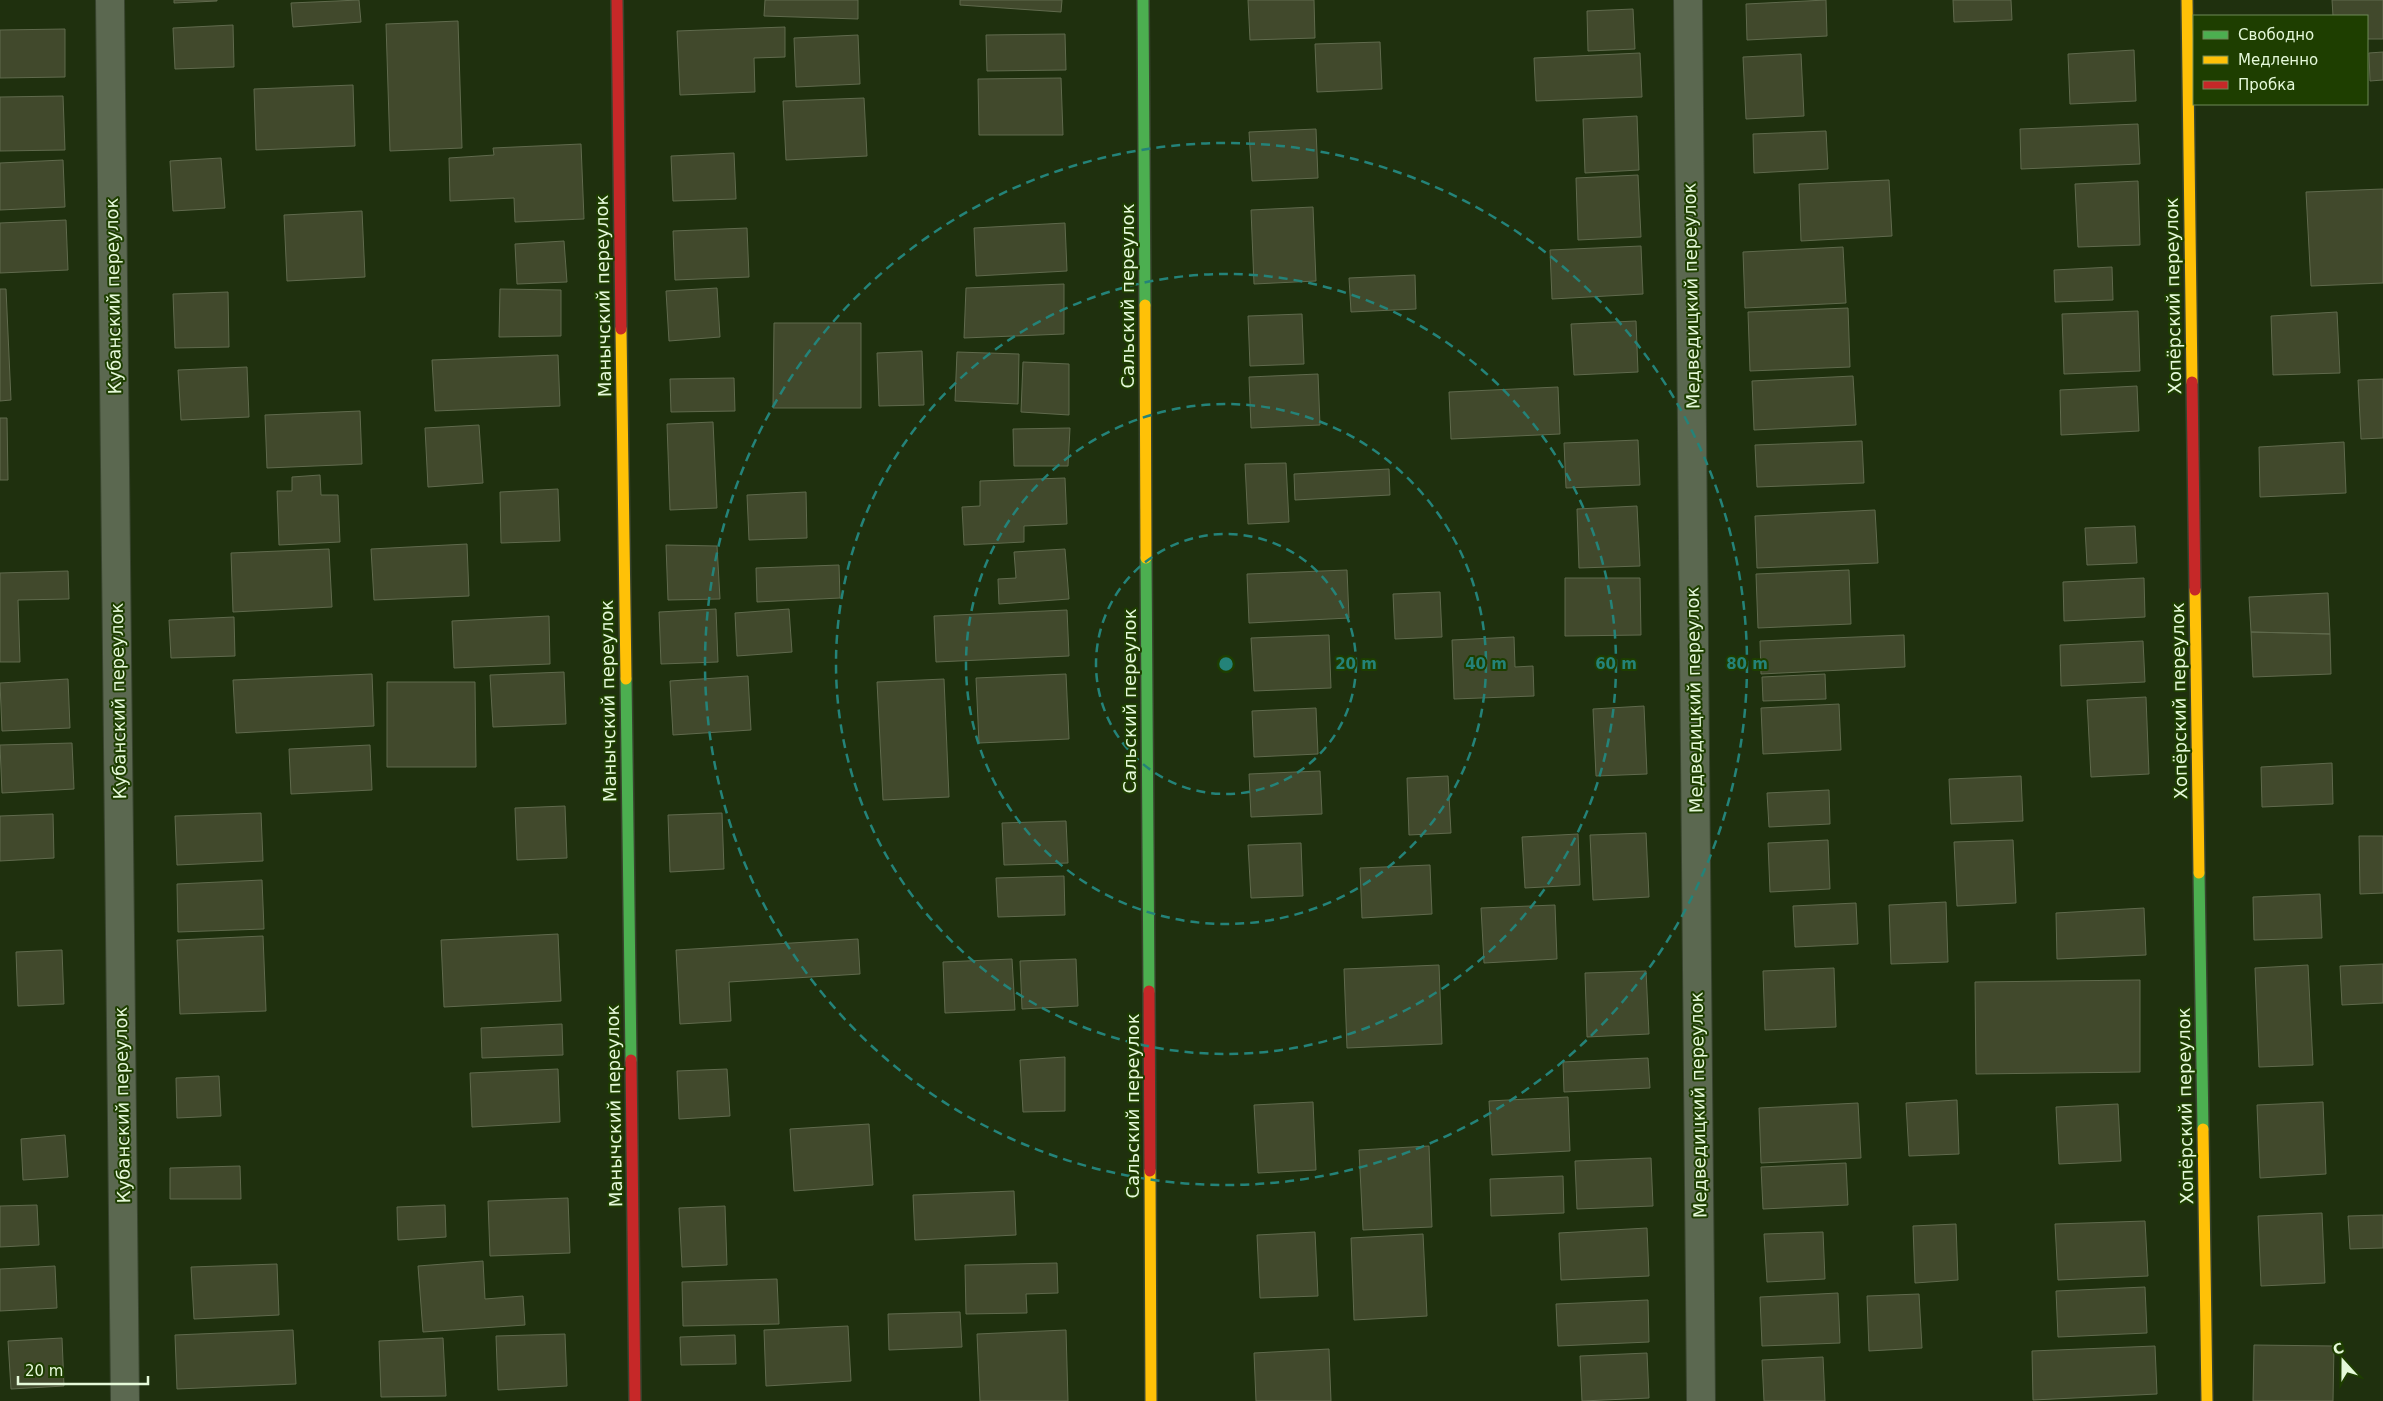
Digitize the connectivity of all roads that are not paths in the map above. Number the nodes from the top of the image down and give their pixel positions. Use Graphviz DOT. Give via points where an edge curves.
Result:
graph roads {
  1 [pos="110,0"];
  2 [pos="617,0"];
  3 [pos="1143,0"];
  4 [pos="1688,0"];
  5 [pos="2186,0"];
  6 [pos="125,1401"];
  7 [pos="635,1401"];
  8 [pos="1151,1401"];
  9 [pos="1701,1401"];
  10 [pos="2207,1401"];
  1 -- 6 [label="street, Кубанский переулок"];
  2 -- 7 [label="street, Манычский переулок"];
  3 -- 8 [label="street, Сальский переулок"];
  4 -- 9 [label="street, Медведицкий переулок"];
  5 -- 10 [label="street, Хопёрский переулок"];
}
